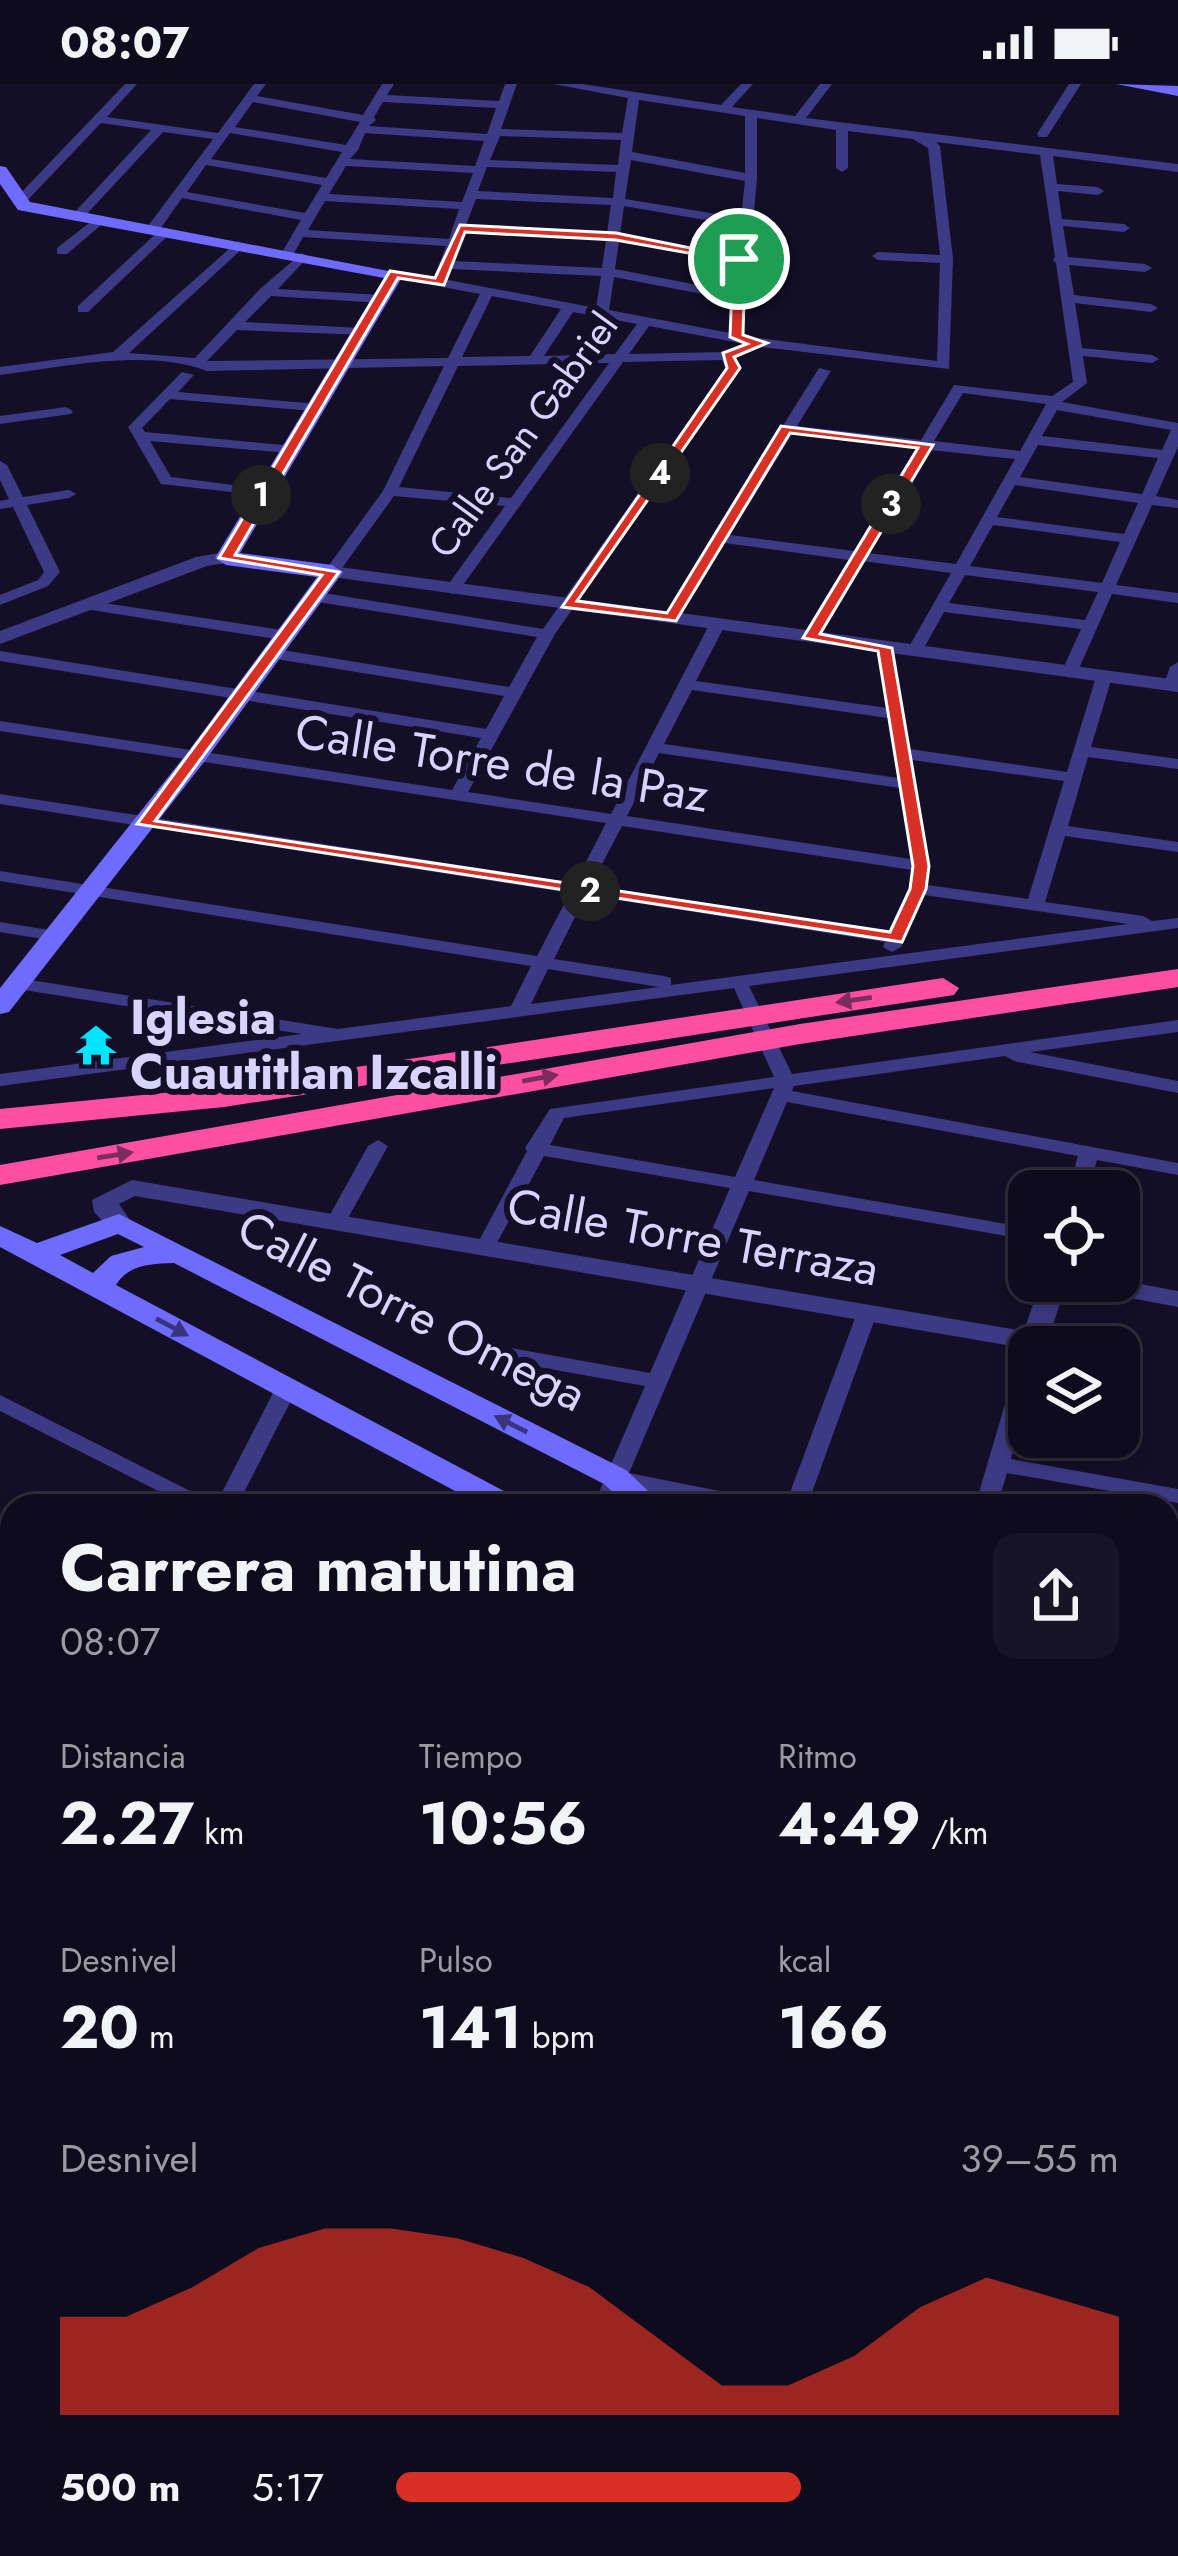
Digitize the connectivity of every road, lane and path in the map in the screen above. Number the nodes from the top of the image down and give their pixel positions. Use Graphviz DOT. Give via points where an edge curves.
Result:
graph roads {
  1 [pos="130,84"];
  2 [pos="260,84"];
  3 [pos="388,84"];
  4 [pos="511,84"];
  5 [pos="559,84"];
  6 [pos="747,84"];
  7 [pos="826,84"];
  8 [pos="1076,84"];
  9 [pos="1124,84"];
  10 [pos="1178,91"];
  11 [pos="634,96"];
  12 [pos="250,98"];
  13 [pos="381,98"];
  14 [pos="504,105"];
  15 [pos="723,110"];
  16 [pos="751,115"];
  17 [pos="99,119"];
  18 [pos="798,121"];
  19 [pos="367,124"];
  20 [pos="160,128"];
  21 [pos="842,128"];
  22 [pos="224,133"];
  23 [pos="1043,134"];
  24 [pos="497,135"];
  25 [pos="629,136"];
  26 [pos="917,137"];
  27 [pos="1046,152"];
  28 [pos="348,156"];
  29 [pos="203,161"];
  30 [pos="626,162"];
  31 [pos="484,167"];
  32 [pos="842,168"];
  33 [pos="1178,168"];
  34 [pos="0,171"];
  35 [pos="751,178"];
  36 [pos="332,183"];
  37 [pos="1051,187"];
  38 [pos="1098,190"];
  39 [pos="178,194"];
  40 [pos="622,195"];
  41 [pos="322,197"];
  42 [pos="471,200"];
  43 [pos="19,202"];
  44 [pos="79,215"];
  45 [pos="747,217"];
  46 [pos="310,218"];
  47 [pos="102,219"];
  48 [pos="1056,222"];
  49 [pos="1124,228"];
  50 [pos="160,230"];
  51 [pos="300,232"];
  52 [pos="457,236"];
  53 [pos="616,237"];
  54 [pos="238,244"];
  55 [pos="62,251"];
  56 [pos="294,255"];
  57 [pos="878,256"];
  58 [pos="739,259"];
  59 [pos="947,259"];
  60 [pos="1059,260"];
  61 [pos="447,265"];
  62 [pos="1144,268"];
  63 [pos="609,272"];
  64 [pos="394,274"];
  65 [pos="440,282"];
  66 [pos="488,291"];
  67 [pos="265,292"];
  68 [pos="739,297"];
  69 [pos="1065,298"];
  70 [pos="382,299"];
  71 [pos="571,305"];
  72 [pos="1151,308"];
  73 [pos="83,309"];
  74 [pos="602,310"];
  75 [pos="647,319"];
  76 [pos="234,326"];
  77 [pos="361,332"];
  78 [pos="736,337"];
  79 [pos="760,343"];
  80 [pos="1074,350"];
  81 [pos="117,356"];
  82 [pos="727,356"];
  83 [pos="619,358"];
  84 [pos="1152,359"];
  85 [pos="534,361"];
  86 [pos="66,363"];
  87 [pos="452,364"];
  88 [pos="338,366"];
  89 [pos="196,368"];
  90 [pos="0,371"];
  91 [pos="824,371"];
  92 [pos="0,381"];
  93 [pos="167,395"];
  94 [pos="1054,403"];
  95 [pos="313,407"];
  96 [pos="66,411"];
  97 [pos="0,420"];
  98 [pos="786,429"];
  99 [pos="1178,431"];
  100 [pos="141,436"];
  101 [pos="1036,440"];
  102 [pos="926,445"];
  103 [pos="288,449"];
  104 [pos="1168,455"];
  105 [pos="1025,456"];
  106 [pos="0,465"];
  107 [pos="1012,480"];
  108 [pos="390,491"];
  109 [pos="262,493"];
  110 [pos="69,494"];
  111 [pos="1148,500"];
  112 [pos="515,503"];
  113 [pos="8,504"];
  114 [pos="1178,504"];
  115 [pos="989,520"];
  116 [pos="719,538"];
  117 [pos="1130,539"];
  118 [pos="860,556"];
  119 [pos="216,559"];
  120 [pos="963,569"];
  121 [pos="332,572"];
  122 [pos="453,589"];
  123 [pos="1107,589"];
  124 [pos="312,596"];
  125 [pos="1178,598"];
  126 [pos="0,600"];
  127 [pos="568,604"];
  128 [pos="91,605"];
  129 [pos="943,607"];
  130 [pos="671,618"];
  131 [pos="717,625"];
  132 [pos="1091,625"];
  133 [pos="547,634"];
  134 [pos="0,638"];
  135 [pos="810,638"];
  136 [pos="276,644"];
  137 [pos="885,648"];
  138 [pos="914,652"];
  139 [pos="0,656"];
  140 [pos="1069,673"];
  141 [pos="1105,677"];
  142 [pos="1176,680"];
  143 [pos="686,684"];
  144 [pos="515,693"];
  145 [pos="242,695"];
  146 [pos="892,714"];
  147 [pos="0,726"];
  148 [pos="491,735"];
  149 [pos="656,748"];
  150 [pos="1083,751"];
  151 [pos="900,753"];
  152 [pos="196,757"];
  153 [pos="1178,764"];
  154 [pos="1076,778"];
  155 [pos="907,784"];
  156 [pos="458,795"];
  157 [pos="0,799"];
  158 [pos="620,820"];
  159 [pos="145,824"];
  160 [pos="1060,830"];
  161 [pos="1178,847"];
  162 [pos="921,866"];
  163 [pos="0,876"];
  164 [pos="918,889"];
  165 [pos="582,890"];
  166 [pos="91,891"];
  167 [pos="1035,905"];
  168 [pos="0,927"];
  169 [pos="1174,935"];
  170 [pos="55,936"];
  171 [pos="896,938"];
  172 [pos="877,964"];
  173 [pos="542,965"];
  174 [pos="1178,978"];
  175 [pos="17,984"];
  176 [pos="694,986"];
  177 [pos="746,997"];
  178 [pos="590,1000"];
  179 [pos="0,1006"];
  180 [pos="518,1010"];
  181 [pos="1178,1026"];
  182 [pos="356,1036"];
  183 [pos="994,1051"];
  184 [pos="0,1080"];
  185 [pos="1178,1087"];
  186 [pos="783,1088"];
  187 [pos="0,1118"];
  188 [pos="378,1146"];
  189 [pos="535,1148"];
  190 [pos="1089,1153"];
  191 [pos="1178,1169"];
  192 [pos="1084,1170"];
  193 [pos="0,1174"];
  194 [pos="740,1182"];
  195 [pos="337,1220"];
  196 [pos="119,1223"];
  197 [pos="1008,1230"];
  198 [pos="0,1236"];
  199 [pos="485,1248"];
  200 [pos="32,1252"];
  201 [pos="184,1253"];
  202 [pos="697,1283"];
  203 [pos="99,1288"];
  204 [pos="1140,1291"];
  205 [pos="1178,1298"];
  206 [pos="867,1312"];
  207 [pos="1008,1344"];
  208 [pos="499,1353"];
  209 [pos="656,1381"];
  210 [pos="287,1387"];
  211 [pos="0,1402"];
  212 [pos="1008,1433"];
  213 [pos="999,1464"];
  214 [pos="610,1492"];
  215 [pos="182,1494"];
  216 [pos="232,1494"];
  217 [pos="486,1494"];
  218 [pos="800,1494"];
  219 [pos="990,1494"];
  220 [pos="1167,1494"];
  1 -- 17 [label="street"];
  2 -- 12 [label="street"];
  3 -- 13 [label="street"];
  4 -- 14 [label="street"];
  5 -- 11 [label="street"];
  6 -- 15 [label="street"];
  7 -- 18 [label="street"];
  8 -- 23 [label="street"];
  9 -- 10 [label="main road"];
  11 -- 15 [label="street"];
  11 -- 25 [label="street"];
  12 -- 19 [label="street"];
  12 -- 22 [label="street"];
  13 -- 14 [label="street"];
  13 -- 19 [label="street"];
  14 -- 24 [label="street"];
  15 -- 16 [label="street"];
  16 -- 18 [label="street"];
  16 -- 35 [label="street"];
  17 -- 20 [label="street"];
  17 -- 43 [label="street"];
  18 -- 21 [label="street"];
  19 -- 24 [label="street"];
  19 -- 28 [label="street"];
  20 -- 22 [label="street"];
  20 -- 44 [label="street"];
  21 -- 26 [label="street"];
  21 -- 32 [label="street"];
  22 -- 28 [label="street"];
  22 -- 29 [label="street"];
  24 -- 25 [label="street"];
  24 -- 31 [label="street"];
  25 -- 30 [label="street"];
  26 -- 27 [label="street"];
  26 -- 59 [label="street" via="934,146"];
  27 -- 33 [label="street"];
  27 -- 37 [label="street"];
  28 -- 31 [label="street"];
  28 -- 36 [label="street"];
  29 -- 36 [label="street"];
  29 -- 39 [label="street"];
  30 -- 31 [label="street"];
  30 -- 35 [label="street"];
  30 -- 40 [label="street"];
  31 -- 42 [label="street"];
  34 -- 43 [label="main road"];
  35 -- 45 [label="street"];
  36 -- 41 [label="street"];
  37 -- 38 [label="street"];
  37 -- 48 [label="street"];
  39 -- 46 [label="street"];
  39 -- 50 [label="street"];
  40 -- 42 [label="street"];
  40 -- 45 [label="street"];
  40 -- 53 [label="street"];
  41 -- 42 [label="street"];
  41 -- 46 [label="street"];
  42 -- 52 [label="street"];
  43 -- 44 [label="main road"];
  44 -- 47 [label="main road"];
  45 -- 58 [label="street"];
  46 -- 51 [label="street"];
  47 -- 50 [label="main road"];
  47 -- 55 [label="street"];
  48 -- 49 [label="street"];
  48 -- 60 [label="street"];
  50 -- 54 [label="main road"];
  50 -- 73 [label="street"];
  51 -- 52 [label="street"];
  51 -- 56 [label="street"];
  52 -- 53 [label="street"];
  52 -- 61 [label="street"];
  53 -- 58 [label="street"];
  53 -- 63 [label="street"];
  54 -- 56 [label="main road"];
  54 -- 81 [label="street"];
  56 -- 64 [label="main road"];
  56 -- 67 [label="street"];
  57 -- 59 [label="street"];
  58 -- 68 [label="street"];
  59 -- 79 [label="street" via="944,366"];
  60 -- 62 [label="street"];
  60 -- 69 [label="street"];
  61 -- 63 [label="street"];
  61 -- 65 [label="street"];
  63 -- 68 [label="street"];
  63 -- 74 [label="street"];
  64 -- 65 [label="street"];
  64 -- 70 [label="main road"];
  65 -- 66 [label="street"];
  66 -- 71 [label="street"];
  66 -- 87 [label="street"];
  67 -- 70 [label="street"];
  67 -- 76 [label="street"];
  68 -- 78 [label="street"];
  69 -- 72 [label="street"];
  69 -- 80 [label="street"];
  70 -- 77 [label="main road"];
  71 -- 74 [label="street"];
  71 -- 85 [label="street"];
  74 -- 75 [label="street"];
  75 -- 78 [label="street"];
  75 -- 83 [label="street, Calle San Gabriel"];
  76 -- 77 [label="street"];
  76 -- 89 [label="street"];
  77 -- 88 [label="main road"];
  78 -- 79 [label="street"];
  79 -- 82 [label="street"];
  80 -- 84 [label="street"];
  80 -- 94 [label="street" via="1080,383"];
  81 -- 86 [label="street"];
  81 -- 89 [label="street"];
  82 -- 83 [label="street"];
  82 -- 127 [label="street" via="733,368"];
  83 -- 85 [label="street"];
  83 -- 112 [label="street, Calle San Gabriel"];
  85 -- 87 [label="street"];
  86 -- 90 [label="street"];
  86 -- 92 [label="street"];
  87 -- 88 [label="street"];
  87 -- 108 [label="street"];
  88 -- 89 [label="street"];
  88 -- 95 [label="main road"];
  89 -- 93 [label="street"];
  91 -- 98 [label="street"];
  93 -- 95 [label="street"];
  93 -- 100 [label="street" via="138,423"];
  94 -- 99 [label="street"];
  94 -- 101 [label="street"];
  94 -- 102 [label="street" via="956,391"];
  95 -- 103 [label="main road"];
  96 -- 97 [label="street"];
  98 -- 102 [label="street"];
  98 -- 116 [label="street"];
  99 -- 104 [label="street"];
  100 -- 103 [label="street"];
  100 -- 109 [label="street" via="171,484"];
  101 -- 104 [label="street"];
  101 -- 105 [label="street"];
  102 -- 105 [label="street"];
  102 -- 118 [label="street"];
  103 -- 109 [label="main road"];
  104 -- 111 [label="street"];
  105 -- 107 [label="street"];
  106 -- 113 [label="street"];
  107 -- 111 [label="street"];
  107 -- 115 [label="street"];
  108 -- 112 [label="street"];
  108 -- 121 [label="street"];
  109 -- 119 [label="main road"];
  110 -- 113 [label="street"];
  111 -- 114 [label="street"];
  111 -- 117 [label="street"];
  112 -- 122 [label="street, Calle San Gabriel"];
  113 -- 126 [label="street" via="52,572 43,584"];
  115 -- 117 [label="street"];
  115 -- 120 [label="street"];
  116 -- 118 [label="street"];
  116 -- 130 [label="street"];
  117 -- 123 [label="street"];
  118 -- 120 [label="street"];
  118 -- 135 [label="street"];
  119 -- 121 [label="main road"];
  119 -- 128 [label="street"];
  120 -- 123 [label="street"];
  120 -- 129 [label="street"];
  121 -- 122 [label="street"];
  121 -- 124 [label="main road"];
  122 -- 127 [label="street"];
  123 -- 125 [label="street"];
  123 -- 132 [label="street"];
  124 -- 133 [label="street"];
  124 -- 136 [label="main road"];
  127 -- 130 [label="street"];
  127 -- 133 [label="street"];
  128 -- 134 [label="street"];
  128 -- 136 [label="street"];
  129 -- 132 [label="street"];
  129 -- 138 [label="street"];
  130 -- 131 [label="street"];
  131 -- 135 [label="street"];
  131 -- 143 [label="street"];
  132 -- 140 [label="street"];
  133 -- 144 [label="street"];
  135 -- 137 [label="street"];
  136 -- 144 [label="street"];
  136 -- 145 [label="main road"];
  137 -- 138 [label="street"];
  137 -- 146 [label="street"];
  138 -- 140 [label="street"];
  139 -- 145 [label="street"];
  140 -- 141 [label="street"];
  141 -- 142 [label="street"];
  141 -- 150 [label="street"];
  143 -- 146 [label="street"];
  143 -- 149 [label="street"];
  144 -- 148 [label="street"];
  145 -- 148 [label="street"];
  145 -- 152 [label="main road"];
  146 -- 151 [label="street"];
  147 -- 152 [label="street, Calle Torre de la Paz"];
  148 -- 156 [label="street"];
  149 -- 155 [label="street"];
  149 -- 158 [label="street"];
  150 -- 153 [label="street"];
  150 -- 154 [label="street"];
  151 -- 154 [label="street"];
  151 -- 155 [label="street"];
  152 -- 156 [label="street, Calle Torre de la Paz"];
  152 -- 159 [label="main road"];
  154 -- 160 [label="street"];
  155 -- 162 [label="street"];
  156 -- 158 [label="street, Calle Torre de la Paz"];
  157 -- 159 [label="street"];
  158 -- 162 [label="street, Calle Torre de la Paz"];
  158 -- 165 [label="street"];
  159 -- 165 [label="street"];
  159 -- 166 [label="main road"];
  160 -- 161 [label="street"];
  160 -- 167 [label="street"];
  162 -- 164 [label="street"];
  163 -- 166 [label="street"];
  164 -- 167 [label="street"];
  164 -- 171 [label="street"];
  165 -- 171 [label="street"];
  165 -- 173 [label="street"];
  166 -- 170 [label="main road"];
  166 -- 173 [label="street"];
  167 -- 169 [label="street"];
  168 -- 170 [label="street"];
  169 -- 172 [label="street"];
  169 -- 187 [label="highway, one-way" via="786,1010 224,1097"];
  170 -- 175 [label="main road"];
  171 -- 172 [label="street"];
  172 -- 176 [label="street"];
  172 -- 177 [label="street"];
  173 -- 176 [label="street"];
  173 -- 180 [label="street"];
  193 -- 174 [label="highway, one-way" via="732,1046"];
  175 -- 179 [label="main road"];
  175 -- 182 [label="street"];
  176 -- 178 [label="street"];
  177 -- 178 [label="street"];
  177 -- 186 [label="street"];
  178 -- 180 [label="street"];
  180 -- 182 [label="street"];
  181 -- 183 [label="street"];
  182 -- 184 [label="street"];
  183 -- 185 [label="street"];
  183 -- 186 [label="street"];
  186 -- 189 [label="street" via="569,1111 550,1119"];
  186 -- 190 [label="street"];
  186 -- 194 [label="street"];
  188 -- 195 [label="street"];
  189 -- 194 [label="street"];
  189 -- 199 [label="street"];
  190 -- 191 [label="street"];
  190 -- 192 [label="street"];
  194 -- 197 [label="street"];
  194 -- 202 [label="street"];
  195 -- 196 [label="street, Calle Torre Terraza" via="132,1188 105,1199"];
  195 -- 199 [label="street, Calle Torre Terraza"];
  196 -- 200 [label="main road"];
  196 -- 201 [label="main road, Calle Torre Omega"];
  198 -- 200 [label="main road"];
  199 -- 202 [label="street, Calle Torre Terraza"];
  200 -- 203 [label="main road"];
  201 -- 203 [label="main road" via="126,1259"];
  214 -- 201 [label="main road, Calle Torre Omega, one-way"];
  202 -- 206 [label="street, Calle Torre Terraza"];
  202 -- 209 [label="street"];
  203 -- 210 [label="main road, one-way"];
  204 -- 205 [label="street"];
  206 -- 207 [label="street, Calle Torre Terraza"];
  206 -- 218 [label="street"];
  208 -- 209 [label="street"];
  209 -- 214 [label="street"];
  210 -- 216 [label="street"];
  210 -- 217 [label="main road"];
  211 -- 215 [label="street"];
  212 -- 213 [label="street"];
  213 -- 219 [label="street"];
  213 -- 220 [label="street"];
}
